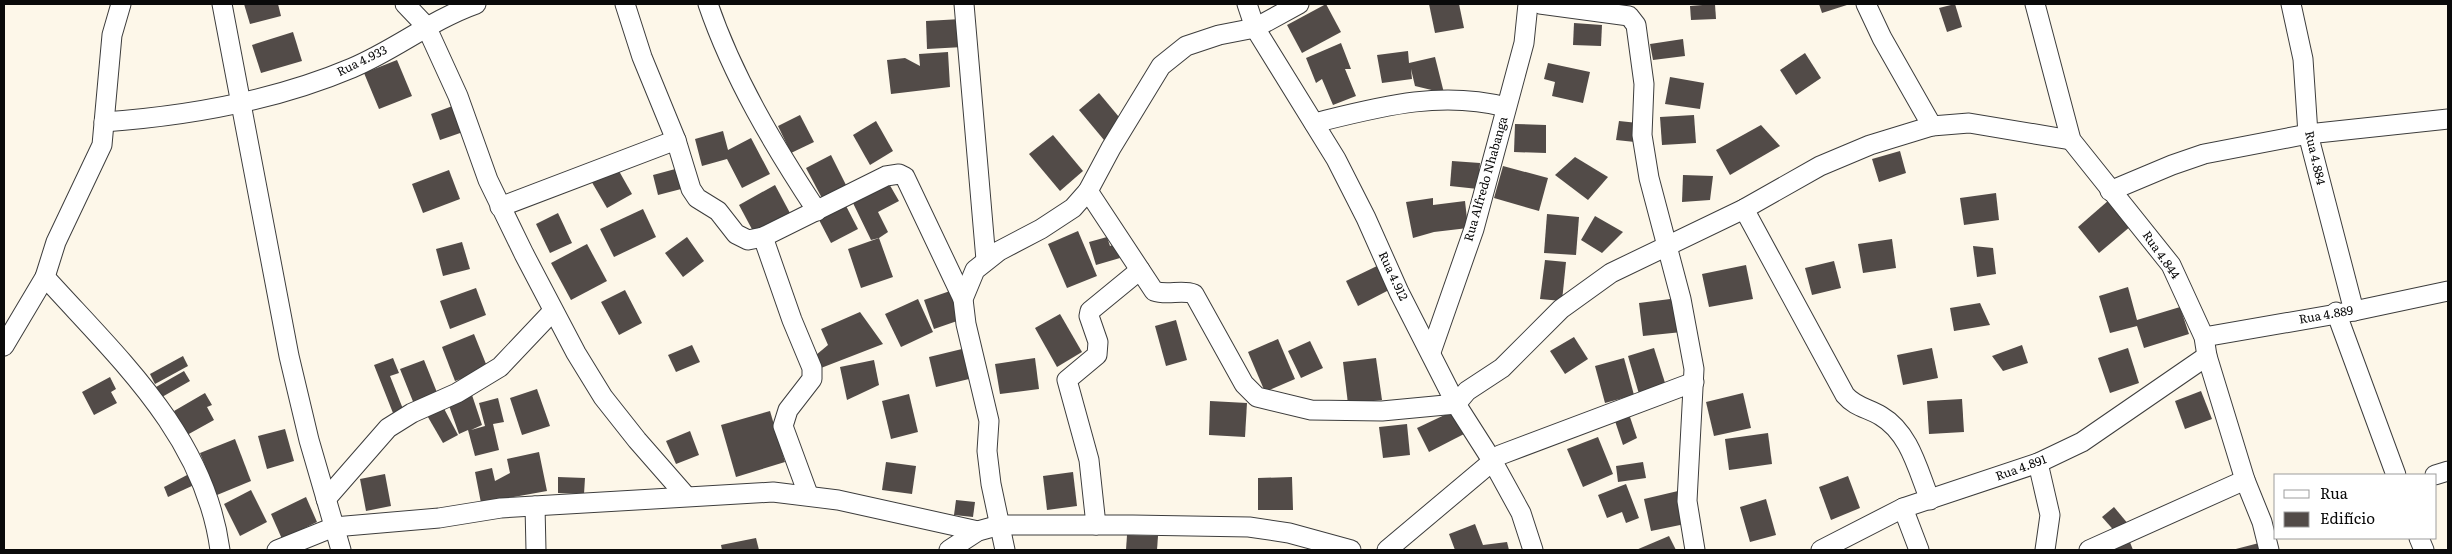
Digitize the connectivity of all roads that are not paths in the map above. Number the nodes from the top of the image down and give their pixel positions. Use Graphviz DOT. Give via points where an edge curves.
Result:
graph roads {
  1 [pos="120,4"];
  2 [pos="222,4"];
  3 [pos="405,4"];
  4 [pos="476,4"];
  5 [pos="625,4"];
  6 [pos="708,4"];
  7 [pos="964,4"];
  8 [pos="1248,4"];
  9 [pos="1299,4"];
  10 [pos="1528,4"];
  11 [pos="1540,4"];
  12 [pos="1866,4"];
  13 [pos="2035,4"];
  14 [pos="2291,4"];
  15 [pos="426,26"];
  16 [pos="1255,28"];
  17 [pos="241,102"];
  18 [pos="1506,107"];
  19 [pos="2448,119"];
  20 [pos="104,122"];
  21 [pos="1314,123"];
  22 [pos="1932,126"];
  23 [pos="2308,134"];
  24 [pos="676,140"];
  25 [pos="2071,140"];
  26 [pos="1088,191"];
  27 [pos="2110,191"];
  28 [pos="500,206"];
  29 [pos="1744,209"];
  30 [pos="817,211"];
  31 [pos="763,237"];
  32 [pos="1667,245"];
  33 [pos="986,260"];
  34 [pos="1140,270"];
  35 [pos="45,277"];
  36 [pos="2448,291"];
  37 [pos="963,299"];
  38 [pos="553,311"];
  39 [pos="2345,312"];
  40 [pos="2204,336"];
  41 [pos="4,346"];
  42 [pos="1431,352"];
  43 [pos="2207,356"];
  44 [pos="1694,382"];
  45 [pos="1456,404"];
  46 [pos="1493,462"];
  47 [pos="2038,463"];
  48 [pos="2396,474"];
  49 [pos="2245,480"];
  50 [pos="808,494"];
  51 [pos="686,496"];
  52 [pos="326,499"];
  53 [pos="1930,500"];
  54 [pos="535,506"];
  55 [pos="1903,508"];
  56 [pos="2269,520"];
  57 [pos="1000,525"];
  58 [pos="1096,525"];
  59 [pos="334,527"];
  60 [pos="978,531"];
  61 [pos="220,550"];
  62 [pos="277,550"];
  63 [pos="341,550"];
  64 [pos="536,550"];
  65 [pos="949,550"];
  66 [pos="1005,550"];
  67 [pos="1351,550"];
  68 [pos="1387,550"];
  69 [pos="1534,550"];
  70 [pos="1695,550"];
  71 [pos="1821,550"];
  72 [pos="1919,550"];
  73 [pos="2045,550"];
  74 [pos="2089,550"];
  75 [pos="2269,550"];
  1 -- 20 [label="street" via="112,35"];
  2 -- 17 [label="street"];
  3 -- 15 [label="street"];
  4 -- 15 [label="street, Rua 4.933"];
  5 -- 24 [label="street" via="642,57"];
  6 -- 30 [label="street" via="744,89"];
  7 -- 33 [label="street"];
  8 -- 16 [label="street, Rua 4.912"];
  9 -- 16 [label="street"];
  10 -- 18 [label="street, Rua Alfredo Nhabanga" via="1524,44"];
  11 -- 32 [label="street" via="1629,16 1636,26 1644,84 1642,135"];
  12 -- 22 [label="street"];
  13 -- 25 [label="street, Rua 4.844"];
  14 -- 23 [label="street, Rua 4.884" via="2303,59"];
  15 -- 17 [label="street, Rua 4.933" via="353,68 294,90"];
  15 -- 28 [label="street" via="458,96"];
  16 -- 21 [label="street, Rua 4.912"];
  16 -- 26 [label="street" via="1186,46 1161,66"];
  17 -- 20 [label="street, Rua 4.933" via="156,118"];
  17 -- 52 [label="street" via="289,356"];
  18 -- 21 [label="street" via="1481,101 1402,102"];
  18 -- 42 [label="street, Rua Alfredo Nhabanga" via="1474,229"];
  19 -- 23 [label="street"];
  20 -- 35 [label="street" via="102,145 56,242"];
  21 -- 42 [label="street, Rua 4.912" via="1358,201 1399,292"];
  22 -- 25 [label="street" via="1969,124"];
  22 -- 29 [label="street" via="1870,145 1820,166"];
  23 -- 27 [label="street" via="2204,154"];
  23 -- 39 [label="street, Rua 4.884"];
  24 -- 28 [label="street"];
  24 -- 31 [label="street" via="691,189 697,198 718,211 736,234 748,240"];
  25 -- 27 [label="street, Rua 4.844"];
  26 -- 33 [label="street" via="1073,208"];
  26 -- 34 [label="street"];
  27 -- 40 [label="street, Rua 4.844" via="2171,265"];
  28 -- 38 [label="street"];
  29 -- 32 [label="street"];
  29 -- 53 [label="street" via="1845,395 1853,405 1882,416 1905,439"];
  30 -- 31 [label="street"];
  30 -- 37 [label="street" via="886,176 899,174 905,177"];
  31 -- 50 [label="street" via="812,368 812,379 788,410 783,426"];
  32 -- 44 [label="street" via="1681,299"];
  32 -- 45 [label="street" via="1611,273 1561,309 1502,368 1467,391"];
  33 -- 37 [label="street" via="975,270"];
  34 -- 45 [label="street" via="1154,291 1194,294 1244,384 1257,397 1311,410 1382,411"];
  34 -- 58 [label="street" via="1090,311 1099,348 1097,355 1067,380 1089,460"];
  35 -- 41 [label="street"];
  35 -- 61 [label="street" via="136,376 173,425 204,485"];
  36 -- 39 [label="street, Rua 4.889"];
  37 -- 57 [label="street" via="989,421 991,484"];
  38 -- 51 [label="street" via="604,397"];
  38 -- 52 [label="street" via="500,367 388,428"];
  39 -- 40 [label="street, Rua 4.889"];
  39 -- 48 [label="street, Rua 4.884"];
  40 -- 43 [label="street, Rua 4.844"];
  42 -- 45 [label="street, Rua 4.912"];
  43 -- 47 [label="street, Rua 4.891" via="2082,442"];
  43 -- 49 [label="street, Rua 4.844"];
  44 -- 46 [label="street" via="1500,455"];
  44 -- 70 [label="street" via="1687,501"];
  45 -- 46 [label="street, Rua 4.912"];
  46 -- 68 [label="street"];
  46 -- 69 [label="street, Rua 4.912" via="1520,513"];
  47 -- 53 [label="street, Rua 4.891"];
  47 -- 73 [label="street" via="2050,515"];
  49 -- 56 [label="street, Rua 4.844"];
  49 -- 74 [label="street"];
  50 -- 51 [label="street" via="773,492"];
  50 -- 60 [label="street"];
  51 -- 54 [label="street"];
  52 -- 59 [label="street"];
  53 -- 55 [label="street, Rua 4.891"];
  54 -- 59 [label="street"];
  54 -- 64 [label="street"];
  55 -- 71 [label="street, Rua 4.891"];
  55 -- 72 [label="street"];
  56 -- 75 [label="street, Rua 4.844"];
  57 -- 58 [label="street"];
  57 -- 60 [label="street"];
  57 -- 66 [label="street"];
  58 -- 67 [label="street" via="1249,527 1289,533"];
  59 -- 62 [label="street"];
  59 -- 63 [label="street"];
  60 -- 65 [label="street"];
}
